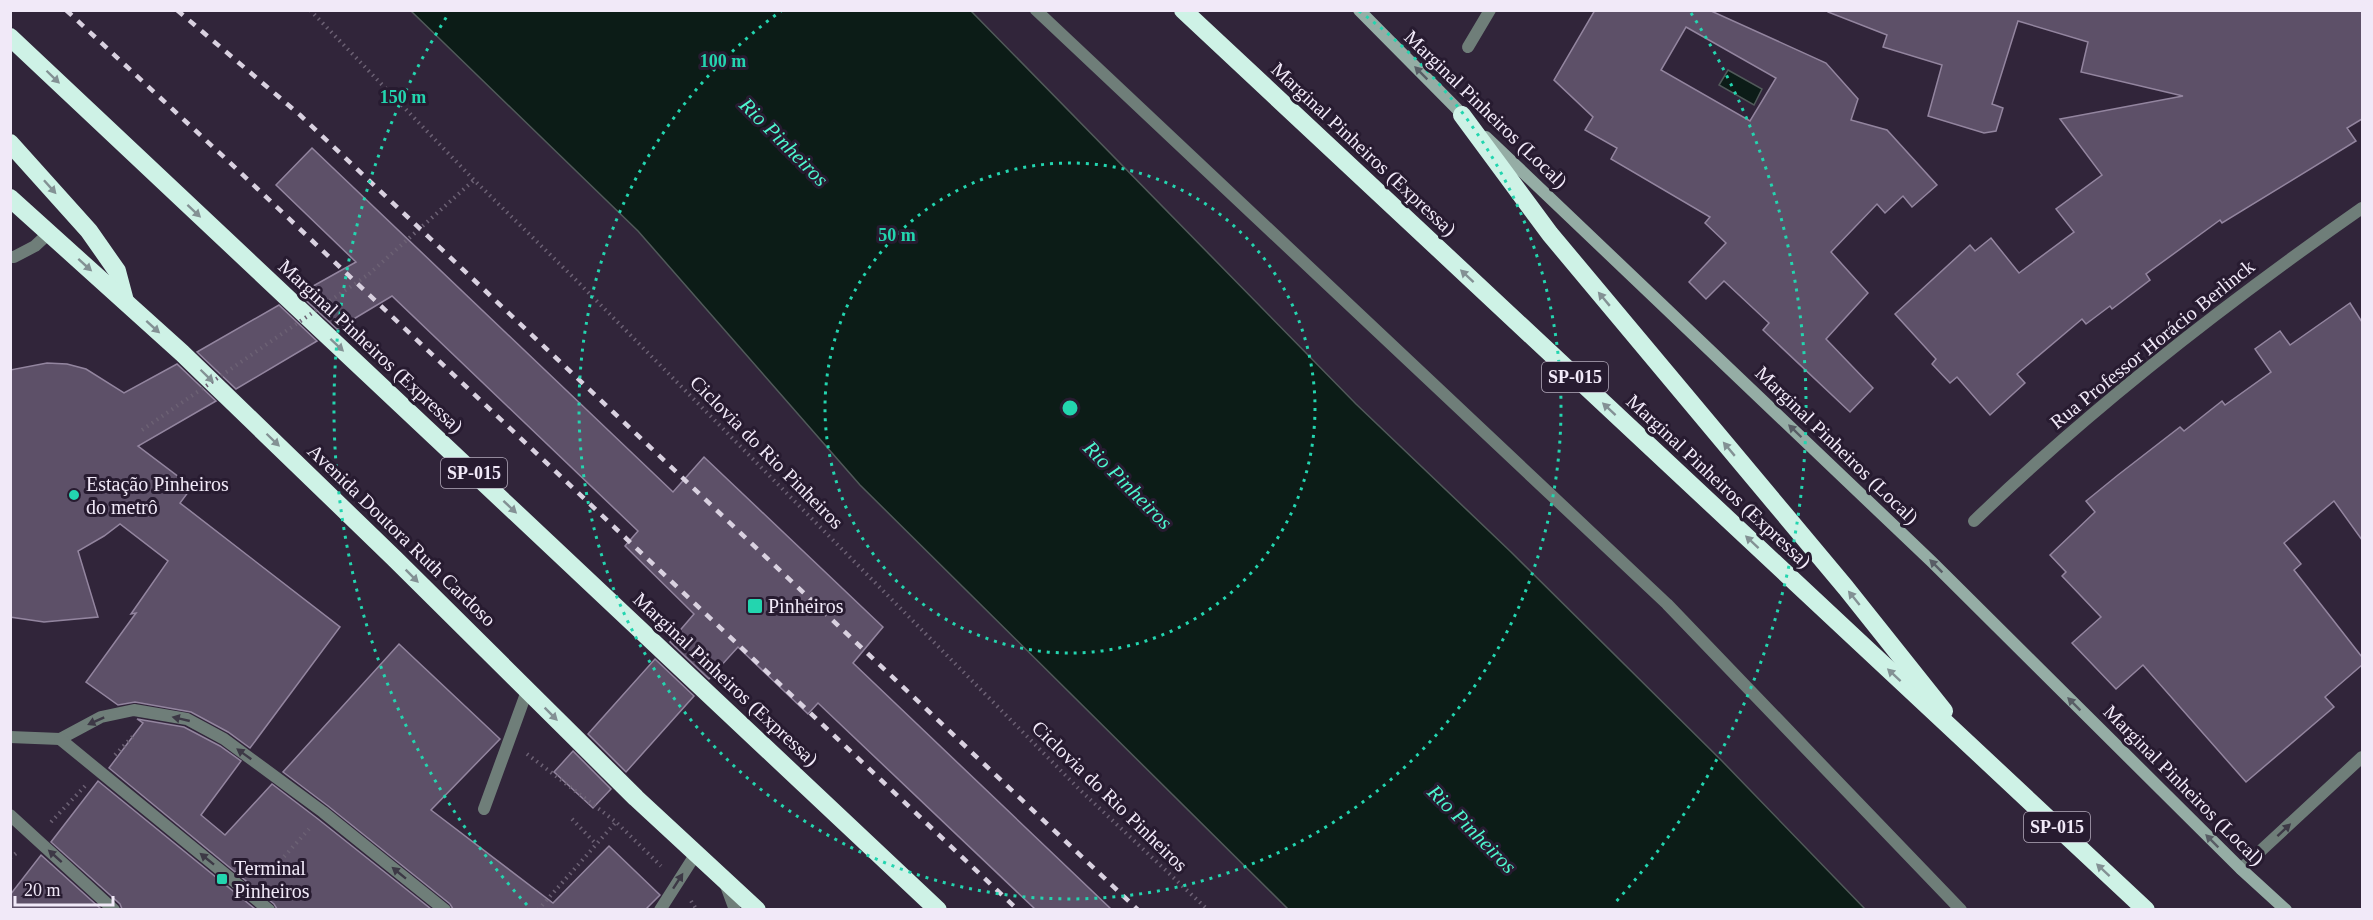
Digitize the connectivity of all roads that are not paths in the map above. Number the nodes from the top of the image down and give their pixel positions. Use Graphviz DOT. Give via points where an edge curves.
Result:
graph roads {
  1 [pos="1036,10"];
  2 [pos="1183,10"];
  3 [pos="1359,10"];
  4 [pos="1490,10"];
  5 [pos="10,37"];
  6 [pos="1468,47"];
  7 [pos="1462,115"];
  8 [pos="10,143"];
  9 [pos="10,198"];
  10 [pos="2362,208"];
  11 [pos="49,233"];
  12 [pos="10,257"];
  13 [pos="125,301"];
  14 [pos="1974,521"];
  15 [pos="527,691"];
  16 [pos="10,737"];
  17 [pos="60,739"];
  18 [pos="1968,744"];
  19 [pos="2362,757"];
  20 [pos="484,809"];
  21 [pos="10,815"];
  22 [pos="697,852"];
  23 [pos="2241,869"];
  24 [pos="723,877"];
  25 [pos="114,909"];
  26 [pos="269,909"];
  27 [pos="445,909"];
  28 [pos="660,909"];
  29 [pos="735,909"];
  30 [pos="758,909"];
  31 [pos="938,909"];
  32 [pos="1961,909"];
  33 [pos="2146,909"];
  34 [pos="2286,909"];
  1 -- 32 [label="street" via="1667,604"];
  18 -- 2 [label="highway, Marginal Pinheiros (Expressa) / SP-015, one-way"];
  7 -- 3 [label="main road, Marginal Pinheiros (Local), one-way"];
  4 -- 6 [label="street"];
  5 -- 31 [label="highway, Marginal Pinheiros (Expressa) / SP-015, one-way"];
  18 -- 7 [label="highway, one-way" via="1888,639 1550,234"];
  23 -- 7 [label="main road, Marginal Pinheiros (Local), one-way" via="1932,562"];
  8 -- 13 [label="highway, one-way" via="89,231 117,271"];
  9 -- 11 [label="highway, Avenida Doutora Ruth Cardoso"];
  10 -- 14 [label="street, Rua Professor Horácio Berlinck" via="2264,276 2164,354"];
  11 -- 12 [label="street" via="35,246"];
  11 -- 13 [label="highway, Avenida Doutora Ruth Cardoso, one-way"];
  13 -- 15 [label="highway, Avenida Doutora Ruth Cardoso, one-way" via="239,407"];
  15 -- 20 [label="street"];
  15 -- 22 [label="highway, Avenida Doutora Ruth Cardoso, one-way"];
  16 -- 17 [label="street"];
  26 -- 17 [label="street, one-way"];
  27 -- 17 [label="street, one-way" via="224,739 187,719 134,710 101,717"];
  33 -- 18 [label="highway, Marginal Pinheiros (Expressa) / SP-015, one-way"];
  23 -- 19 [label="street, one-way"];
  25 -- 21 [label="street, one-way"];
  22 -- 24 [label="highway, Avenida Doutora Ruth Cardoso"];
  28 -- 22 [label="street, one-way"];
  23 -- 34 [label="main road, Marginal Pinheiros (Local)"];
  24 -- 29 [label="street"];
  24 -- 30 [label="highway, Avenida Doutora Ruth Cardoso"];
}
